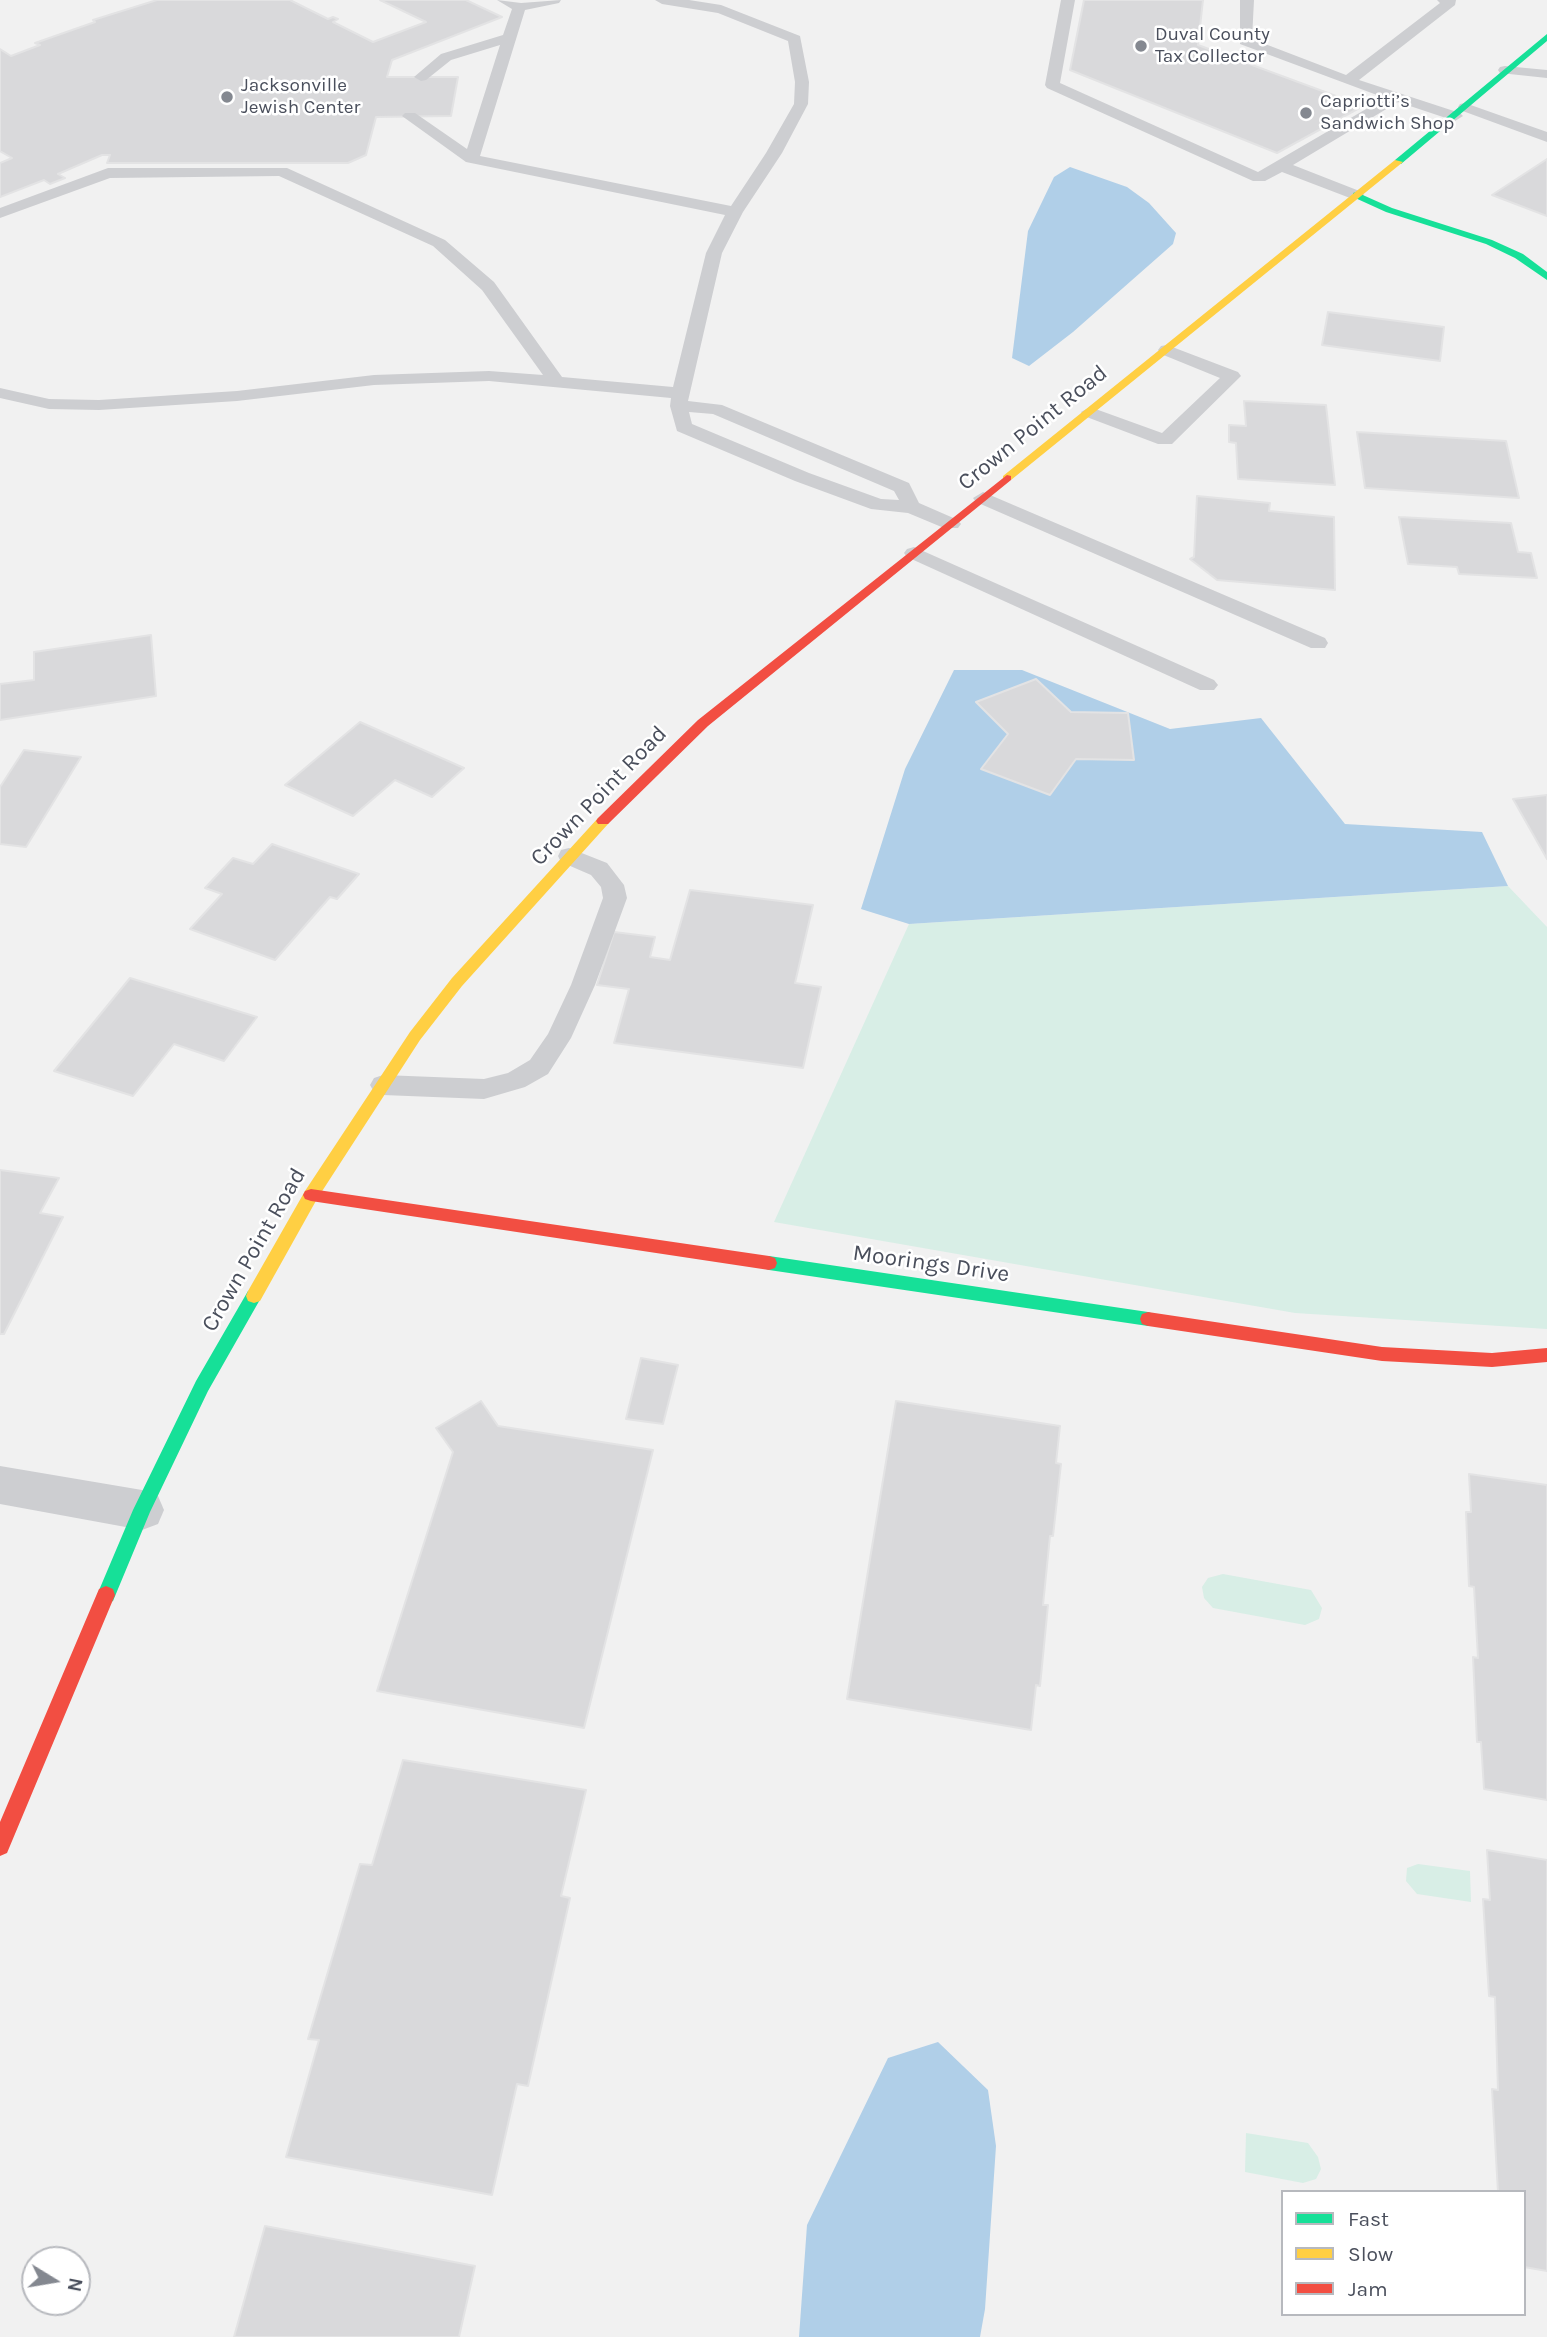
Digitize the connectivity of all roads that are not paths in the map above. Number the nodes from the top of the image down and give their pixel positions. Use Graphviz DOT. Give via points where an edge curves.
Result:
graph roads {
  1 [pos="504,0"];
  2 [pos="554,0"];
  3 [pos="662,0"];
  4 [pos="1068,0"];
  5 [pos="1247,0"];
  6 [pos="1444,0"];
  7 [pos="519,7"];
  8 [pos="510,37"];
  9 [pos="1547,37"];
  10 [pos="1505,70"];
  11 [pos="1547,74"];
  12 [pos="421,77"];
  13 [pos="1348,81"];
  14 [pos="1397,97"];
  15 [pos="1110,111"];
  16 [pos="1460,112"];
  17 [pos="410,116"];
  18 [pos="1547,137"];
  19 [pos="471,159"];
  20 [pos="1281,166"];
  21 [pos="1356,195"];
  22 [pos="735,212"];
  23 [pos="0,213"];
  24 [pos="1547,277"];
  25 [pos="1167,350"];
  26 [pos="555,380"];
  27 [pos="0,393"];
  28 [pos="679,400"];
  29 [pos="1090,412"];
  30 [pos="983,498"];
  31 [pos="911,508"];
  32 [pos="951,524"];
  33 [pos="914,553"];
  34 [pos="1318,643"];
  35 [pos="1207,685"];
  36 [pos="569,856"];
  37 [pos="383,1085"];
  38 [pos="311,1195"];
  39 [pos="1547,1355"];
  40 [pos="0,1485"];
  41 [pos="142,1510"];
  42 [pos="0,1846"];
  1 -- 7 [label="lane"];
  2 -- 7 [label="lane"];
  3 -- 22 [label="lane" via="721,9 795,39 801,104"];
  4 -- 15 [label="lane" via="1052,85"];
  5 -- 13 [label="lane" via="1245,41"];
  6 -- 13 [label="lane" via="1450,2"];
  7 -- 8 [label="lane"];
  8 -- 12 [label="lane" via="446,57"];
  8 -- 19 [label="lane"];
  9 -- 10 [label="street, Crown Point Road"];
  10 -- 11 [label="lane"];
  10 -- 16 [label="street, Crown Point Road"];
  13 -- 14 [label="lane"];
  14 -- 16 [label="lane"];
  14 -- 20 [label="lane"];
  15 -- 20 [label="lane" via="1259,178"];
  16 -- 18 [label="lane"];
  16 -- 21 [label="street, Crown Point Road"];
  17 -- 19 [label="lane"];
  19 -- 22 [label="lane"];
  20 -- 21 [label="lane"];
  21 -- 24 [label="street" via="1489,242 1519,256"];
  21 -- 25 [label="street, Crown Point Road"];
  22 -- 28 [label="lane" via="714,253"];
  23 -- 26 [label="lane" via="108,173 281,171 439,243 488,286"];
  25 -- 29 [label="street, Crown Point Road"];
  25 -- 29 [label="lane" via="1232,376 1165,440"];
  26 -- 27 [label="lane" via="489,376 374,380 237,396 99,405 49,404"];
  26 -- 28 [label="lane"];
  28 -- 31 [label="lane" via="716,410 902,487"];
  28 -- 31 [label="lane" via="683,427 878,505"];
  29 -- 30 [label="street, Crown Point Road"];
  30 -- 32 [label="street, Crown Point Road"];
  30 -- 34 [label="lane"];
  31 -- 32 [label="lane"];
  32 -- 33 [label="street, Crown Point Road"];
  33 -- 35 [label="lane"];
  33 -- 36 [label="street, Crown Point Road" via="703,723"];
  36 -- 37 [label="street, Crown Point Road" via="457,982"];
  36 -- 37 [label="lane" via="599,869 612,885 615,898 583,985 559,1038 539,1067 516,1080 484,1089"];
  37 -- 38 [label="street, Crown Point Road"];
  38 -- 39 [label="street, Moorings Drive" via="1382,1354 1492,1360"];
  38 -- 41 [label="street, Crown Point Road" via="202,1386"];
  40 -- 41 [label="street"];
  41 -- 42 [label="street, Crown Point Road"];
}
